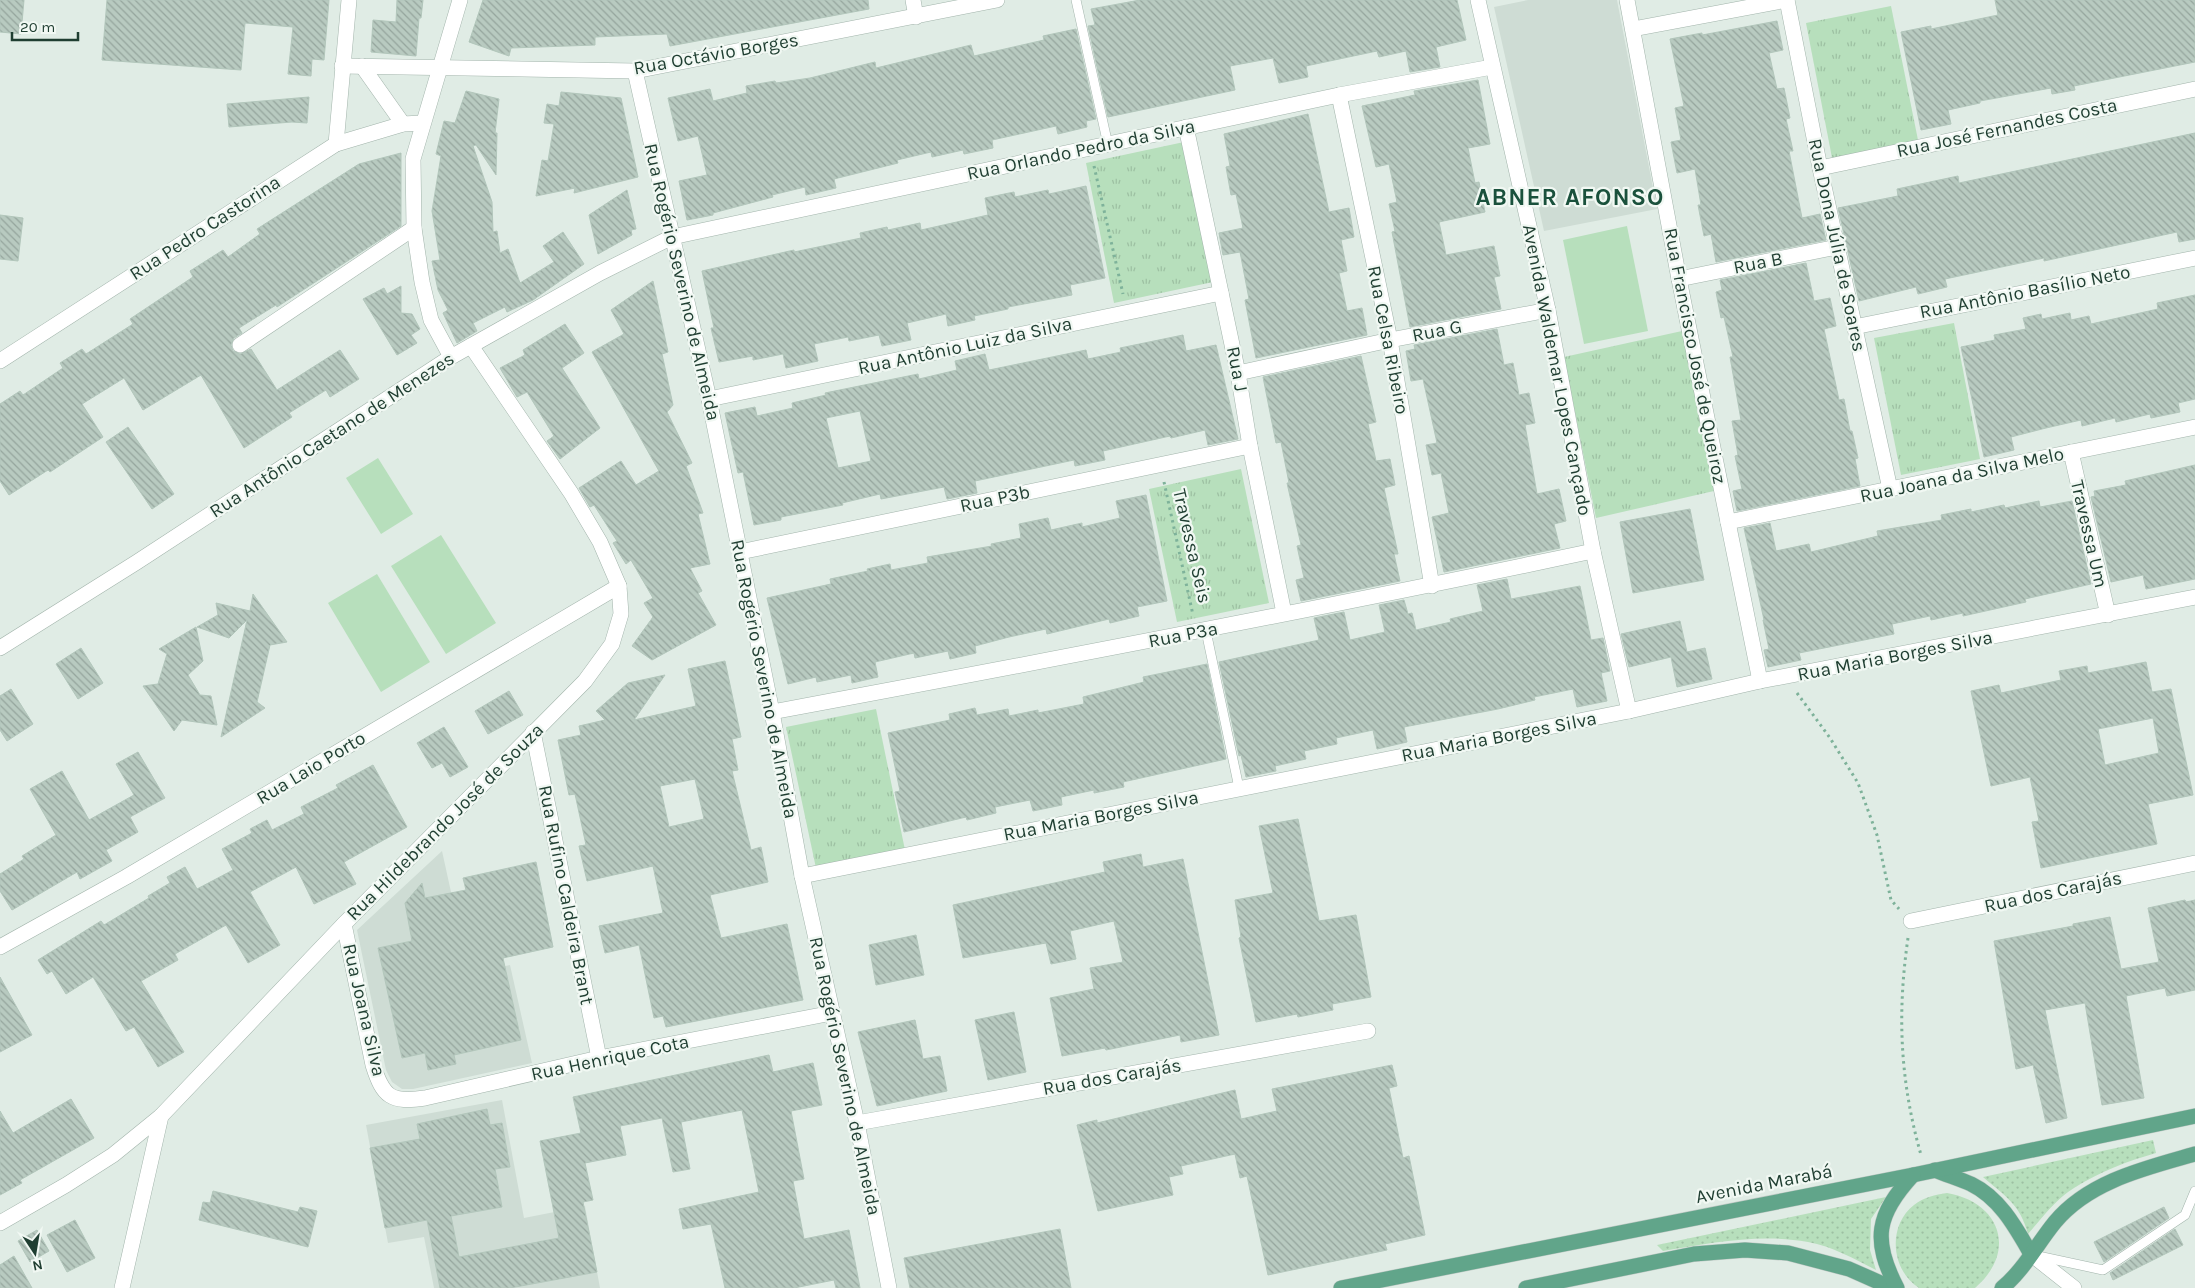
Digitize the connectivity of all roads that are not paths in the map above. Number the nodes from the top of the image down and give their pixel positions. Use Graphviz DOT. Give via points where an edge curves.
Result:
graph roads {
  1 [pos="349,0"];
  2 [pos="460,0"];
  3 [pos="913,0"];
  4 [pos="997,0"];
  5 [pos="1076,0"];
  6 [pos="1479,0"];
  7 [pos="1627,0"];
  8 [pos="1787,0"];
  9 [pos="916,17"];
  10 [pos="1634,28"];
  11 [pos="342,66"];
  12 [pos="362,66"];
  13 [pos="440,67"];
  14 [pos="1492,67"];
  15 [pos="635,71"];
  16 [pos="2195,89"];
  17 [pos="1339,94"];
  18 [pos="422,123"];
  19 [pos="403,124"];
  20 [pos="1186,126"];
  21 [pos="336,144"];
  22 [pos="1108,145"];
  23 [pos="1820,168"];
  24 [pos="414,228"];
  25 [pos="672,237"];
  26 [pos="1837,247"];
  27 [pos="2195,258"];
  28 [pos="1679,279"];
  29 [pos="1221,293"];
  30 [pos="1548,310"];
  31 [pos="1854,327"];
  32 [pos="1390,340"];
  33 [pos="240,345"];
  34 [pos="472,346"];
  35 [pos="450,357"];
  36 [pos="0,361"];
  37 [pos="1238,373"];
  38 [pos="709,399"];
  39 [pos="2195,427"];
  40 [pos="1250,446"];
  41 [pos="2071,452"];
  42 [pos="1890,489"];
  43 [pos="1728,522"];
  44 [pos="1593,551"];
  45 [pos="740,552"];
  46 [pos="619,586"];
  47 [pos="1432,586"];
  48 [pos="2195,597"];
  49 [pos="1284,613"];
  50 [pos="2108,615"];
  51 [pos="1202,632"];
  52 [pos="0,648"];
  53 [pos="1760,681"];
  54 [pos="1629,710"];
  55 [pos="772,712"];
  56 [pos="533,732"];
  57 [pos="1239,788"];
  58 [pos="2195,863"];
  59 [pos="802,876"];
  60 [pos="1911,921"];
  61 [pos="344,924"];
  62 [pos="0,947"];
  63 [pos="832,1012"];
  64 [pos="1368,1031"];
  65 [pos="599,1058"];
  66 [pos="388,1095"];
  67 [pos="161,1116"];
  68 [pos="2195,1116"];
  69 [pos="857,1123"];
  70 [pos="2195,1154"];
  71 [pos="1925,1172"];
  72 [pos="2195,1191"];
  73 [pos="0,1223"];
  74 [pos="2031,1254"];
  75 [pos="122,1288"];
  76 [pos="889,1288"];
  77 [pos="1341,1288"];
  78 [pos="1526,1288"];
  79 [pos="1892,1288"];
  80 [pos="1897,1288"];
  81 [pos="2002,1288"];
  82 [pos="2074,1288"];
  1 -- 11 [label="street"];
  2 -- 13 [label="street"];
  3 -- 9 [label="street"];
  4 -- 9 [label="street, Rua Octávio Borges"];
  5 -- 22 [label="lane"];
  6 -- 14 [label="street, Avenida Waldemar Lopes Cançado"];
  7 -- 10 [label="street, Rua Francisco José de Queiroz"];
  8 -- 10 [label="street"];
  8 -- 23 [label="street, Rua Dona Júlia de Soares"];
  9 -- 15 [label="street, Rua Octávio Borges"];
  10 -- 28 [label="street, Rua Francisco José de Queiroz"];
  11 -- 12 [label="street, Rua Octávio Borges"];
  11 -- 21 [label="street"];
  12 -- 13 [label="street, Rua Octávio Borges"];
  12 -- 19 [label="street"];
  13 -- 15 [label="street, Rua Octávio Borges"];
  13 -- 18 [label="street"];
  14 -- 17 [label="street, Rua Orlando Pedro da Silva"];
  14 -- 30 [label="street, Avenida Waldemar Lopes Cançado"];
  15 -- 25 [label="street, Rua Rogério Severino de Almeida"];
  16 -- 23 [label="street, Rua José Fernandes Costa"];
  17 -- 20 [label="street, Rua Orlando Pedro da Silva"];
  17 -- 32 [label="street, Rua Celsa Ribeiro"];
  18 -- 19 [label="street, Rua Pedro Castorina"];
  18 -- 24 [label="street" via="413,159"];
  19 -- 21 [label="street, Rua Pedro Castorina"];
  20 -- 22 [label="street, Rua Orlando Pedro da Silva"];
  20 -- 29 [label="street, Rua J"];
  21 -- 36 [label="street, Rua Pedro Castorina"];
  22 -- 25 [label="street, Rua Orlando Pedro da Silva"];
  23 -- 26 [label="street, Rua Dona Júlia de Soares"];
  24 -- 33 [label="street"];
  24 -- 35 [label="street" via="431,320"];
  25 -- 34 [label="street, Rua Antônio Caetano de Menezes" via="600,273"];
  25 -- 38 [label="street, Rua Rogério Severino de Almeida"];
  26 -- 28 [label="street, Rua B"];
  26 -- 31 [label="street, Rua Dona Júlia de Soares"];
  27 -- 31 [label="street, Rua Antônio Basílio Neto"];
  28 -- 43 [label="street, Rua Francisco José de Queiroz"];
  29 -- 37 [label="street, Rua J"];
  29 -- 38 [label="street, Rua Antônio Luiz da Silva"];
  30 -- 32 [label="street, Rua G"];
  30 -- 44 [label="street, Avenida Waldemar Lopes Cançado"];
  31 -- 42 [label="street, Rua Dona Júlia de Soares"];
  32 -- 37 [label="street, Rua G"];
  32 -- 47 [label="street, Rua Celsa Ribeiro"];
  34 -- 35 [label="street, Rua Antônio Caetano de Menezes"];
  34 -- 46 [label="street, Rua Hildebrando José de Souza" via="571,493 600,542"];
  35 -- 52 [label="street, Rua Antônio Caetano de Menezes"];
  37 -- 40 [label="street, Rua J"];
  38 -- 45 [label="street, Rua Rogério Severino de Almeida"];
  39 -- 41 [label="street, Rua Joana da Silva Melo"];
  40 -- 45 [label="street, Rua P3b"];
  40 -- 49 [label="street, Rua J"];
  41 -- 42 [label="street, Rua Joana da Silva Melo"];
  41 -- 50 [label="street, Travessa Um"];
  42 -- 43 [label="street, Rua Joana da Silva Melo"];
  43 -- 53 [label="street, Rua Francisco José de Queiroz"];
  44 -- 47 [label="street, Rua P3a"];
  44 -- 54 [label="street, Avenida Waldemar Lopes Cançado"];
  45 -- 55 [label="street, Rua Rogério Severino de Almeida"];
  46 -- 56 [label="street, Rua Hildebrando José de Souza" via="621,614 612,644 585,681"];
  46 -- 62 [label="street, Rua Laio Porto" via="151,862"];
  47 -- 49 [label="street, Rua P3a"];
  48 -- 50 [label="street, Rua Maria Borges Silva"];
  49 -- 51 [label="street, Rua P3a"];
  50 -- 53 [label="street, Rua Maria Borges Silva"];
  51 -- 55 [label="street, Rua P3a"];
  51 -- 57 [label="lane"];
  53 -- 54 [label="street, Rua Maria Borges Silva"];
  54 -- 57 [label="street, Rua Maria Borges Silva"];
  55 -- 59 [label="street, Rua Rogério Severino de Almeida"];
  56 -- 61 [label="street, Rua Hildebrando José de Souza"];
  56 -- 65 [label="street, Rua Rufino Caldeira Brant"];
  57 -- 59 [label="street, Rua Maria Borges Silva"];
  58 -- 60 [label="street, Rua dos Carajás"];
  59 -- 63 [label="street, Rua Rogério Severino de Almeida"];
  61 -- 66 [label="street, Rua Joana Silva" via="373,1065 379,1083"];
  61 -- 67 [label="street, Rua Hildebrando José de Souza"];
  63 -- 65 [label="street, Rua Henrique Cota"];
  63 -- 69 [label="street, Rua Rogério Severino de Almeida"];
  64 -- 69 [label="street, Rua dos Carajás"];
  65 -- 66 [label="street, Rua Henrique Cota" via="425,1098 405,1101"];
  67 -- 73 [label="street, Rua Hildebrando José de Souza" via="113,1155"];
  67 -- 75 [label="street"];
  68 -- 71 [label="main road, Avenida Marabá"];
  69 -- 76 [label="street, Rua Rogério Severino de Almeida"];
  70 -- 74 [label="main road" via="2135,1171 2089,1193 2056,1220"];
  71 -- 74 [label="main road" via="1972,1185 1988,1195 2012,1221"];
  71 -- 77 [label="main road, Avenida Marabá"];
  71 -- 80 [label="main road" via="1900,1189 1881,1225 1880,1246"];
  72 -- 74 [label="lane" via="2185,1214 2103,1270"];
  74 -- 81 [label="main road" via="2016,1277"];
  74 -- 82 [label="street"];
  78 -- 79 [label="main road" via="1694,1254 1745,1250 1788,1253 1848,1269"];
}
